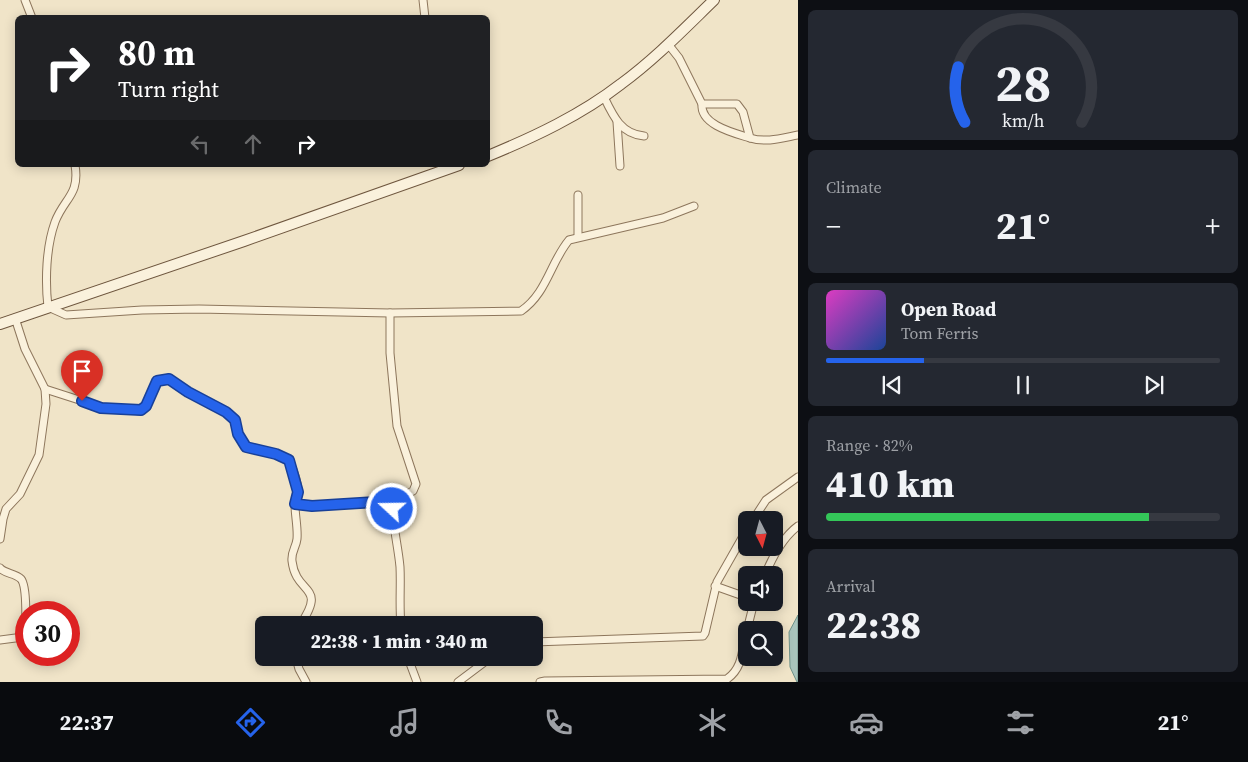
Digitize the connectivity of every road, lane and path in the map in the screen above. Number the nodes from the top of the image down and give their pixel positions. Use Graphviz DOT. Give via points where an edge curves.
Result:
graph roads {
  1 [pos="25,0"];
  2 [pos="423,0"];
  3 [pos="714,0"];
  4 [pos="31,15"];
  5 [pos="425,15"];
  6 [pos="668,44"];
  7 [pos="604,97"];
  8 [pos="702,104"];
  9 [pos="617,122"];
  10 [pos="798,135"];
  11 [pos="644,136"];
  12 [pos="750,138"];
  13 [pos="490,155"];
  14 [pos="620,166"];
  15 [pos="75,167"];
  16 [pos="439,168"];
  17 [pos="578,195"];
  18 [pos="694,206"];
  19 [pos="578,236"];
  20 [pos="48,307"];
  21 [pos="390,313"];
  22 [pos="15,318"];
  23 [pos="0,324"];
  24 [pos="45,389"];
  25 [pos="798,477"];
  26 [pos="392,501"];
  27 [pos="295,504"];
  28 [pos="759,511"];
  29 [pos="798,526"];
  30 [pos="0,538"];
  31 [pos="738,547"];
  32 [pos="770,566"];
  33 [pos="0,568"];
  34 [pos="718,587"];
  35 [pos="738,593"];
  36 [pos="306,616"];
  37 [pos="400,616"];
  38 [pos="0,640"];
  39 [pos="543,642"];
  40 [pos="298,666"];
  41 [pos="411,666"];
  42 [pos="479,666"];
  43 [pos="738,666"];
  44 [pos="306,682"];
  45 [pos="418,682"];
  46 [pos="458,682"];
  47 [pos="540,682"];
  1 -- 4 [label="street"];
  2 -- 5 [label="street"];
  3 -- 6 [label="main road"];
  6 -- 7 [label="main road"];
  6 -- 8 [label="street" via="679,58"];
  7 -- 9 [label="street"];
  7 -- 13 [label="main road" via="554,126"];
  8 -- 12 [label="street" via="704,116 710,121"];
  8 -- 12 [label="street" via="737,104 743,112"];
  9 -- 11 [label="street" via="631,133"];
  9 -- 14 [label="street"];
  10 -- 12 [label="street" via="769,140"];
  15 -- 20 [label="street" via="72,195 55,222 49,249 45,285"];
  16 -- 20 [label="main road" via="244,241"];
  17 -- 19 [label="street"];
  18 -- 19 [label="street" via="663,218"];
  19 -- 21 [label="street" via="569,240 549,278 531,304 521,311"];
  20 -- 21 [label="street" via="66,314 199,309"];
  20 -- 22 [label="main road"];
  21 -- 26 [label="street" via="390,353 398,436 416,484 413,491"];
  22 -- 23 [label="main road"];
  22 -- 24 [label="street" via="25,349"];
  24 -- 27 [label="street" via="101,408 141,410 157,381 169,379 226,412 235,420 238,434 246,447 289,460 298,492"];
  24 -- 30 [label="street" via="39,455 20,494 5,513"];
  25 -- 28 [label="street" via="766,500"];
  26 -- 27 [label="street" via="321,506"];
  26 -- 37 [label="street" via="400,566"];
  27 -- 36 [label="street" via="293,567 312,599"];
  29 -- 32 [label="street" via="791,531"];
  31 -- 34 [label="street"];
  33 -- 38 [label="street" via="22,580 26,627 22,637"];
  34 -- 35 [label="street"];
  34 -- 39 [label="street" via="703,636"];
  40 -- 44 [label="street"];
  41 -- 45 [label="street"];
  42 -- 46 [label="street"];
  43 -- 47 [label="street" via="727,679"];
}
